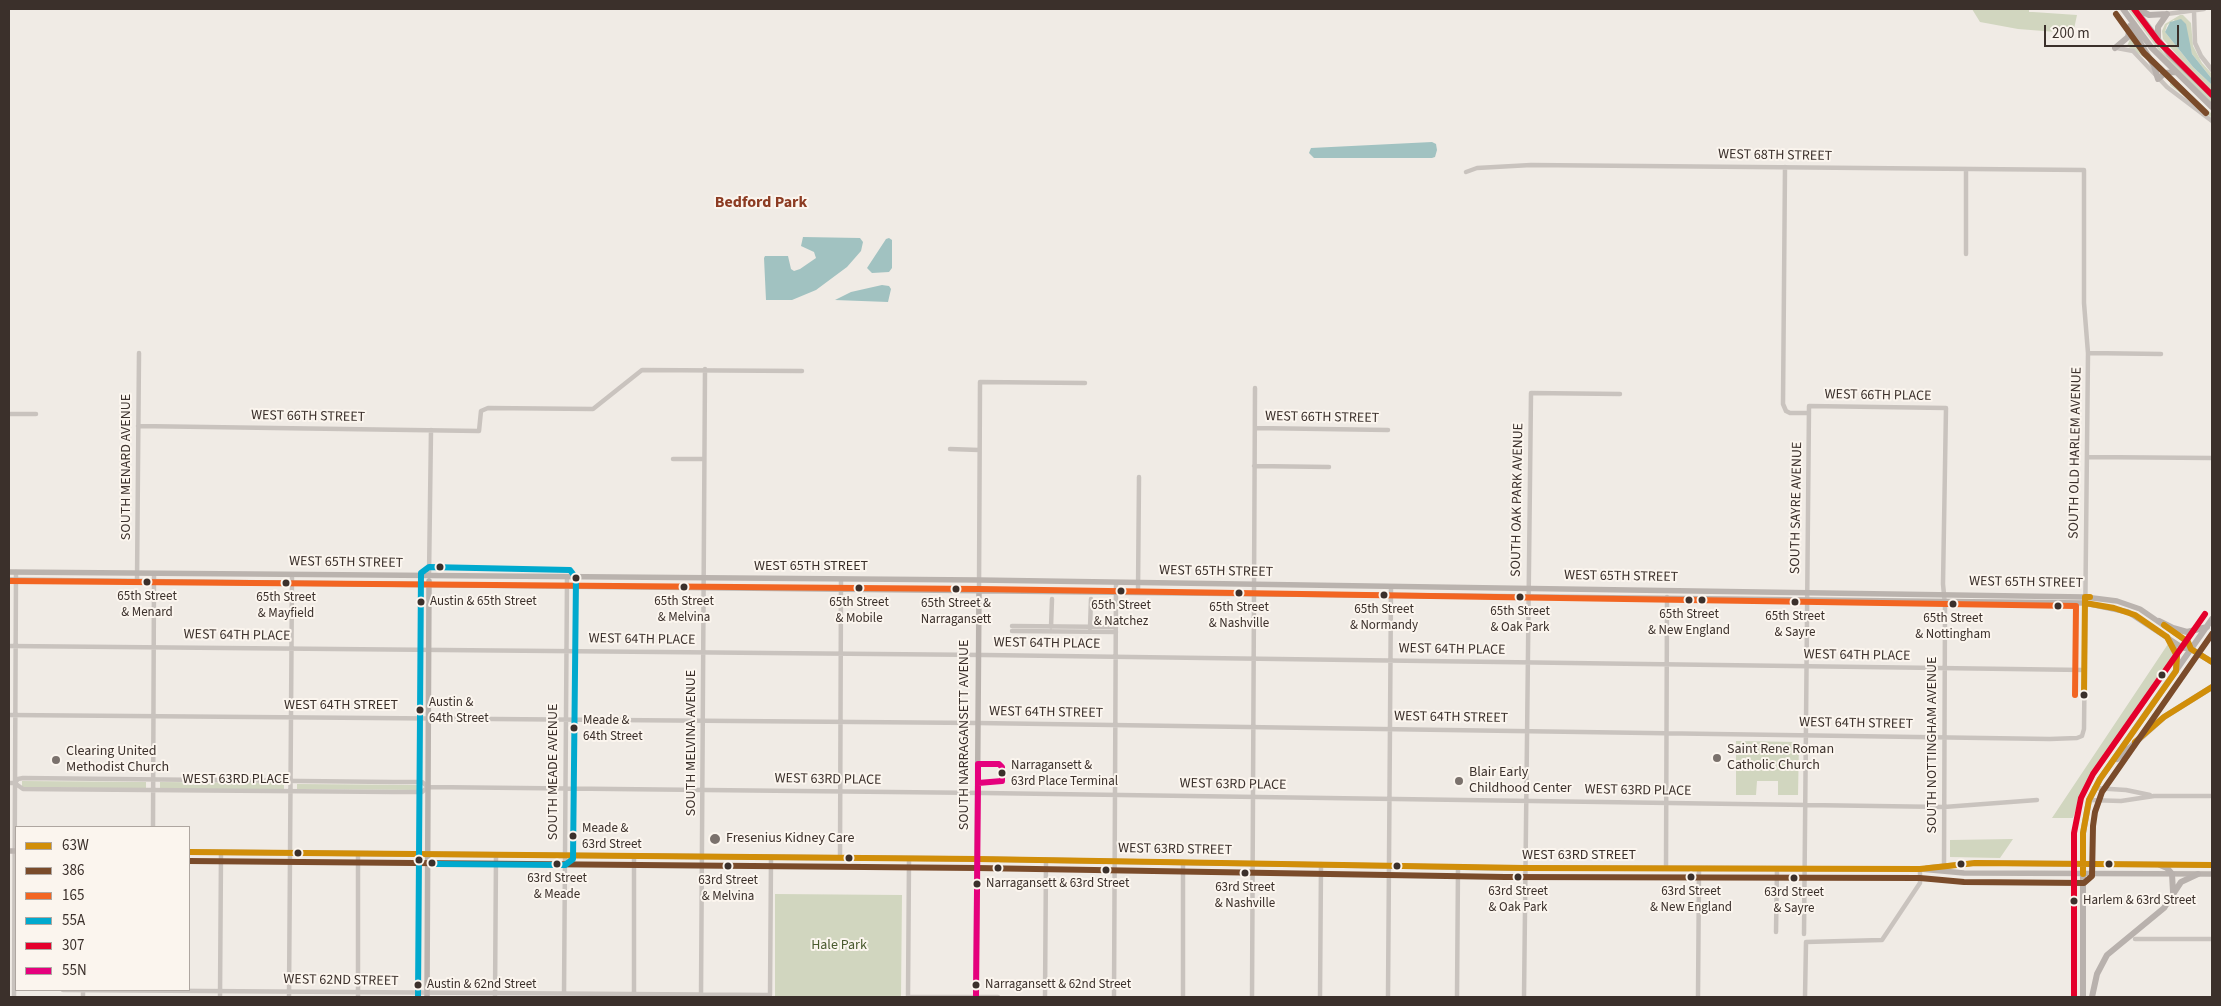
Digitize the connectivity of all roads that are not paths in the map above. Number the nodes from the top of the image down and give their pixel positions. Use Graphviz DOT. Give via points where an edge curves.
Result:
graph roads {
  1 [pos="2136,9"];
  2 [pos="2204,9"];
  3 [pos="2125,11"];
  4 [pos="2194,11"];
  5 [pos="2167,14"];
  6 [pos="2130,26"];
  7 [pos="2158,42"];
  8 [pos="2115,48"];
  9 [pos="2212,70"];
  10 [pos="2175,72"];
  11 [pos="2158,79"];
  12 [pos="2212,96"];
  13 [pos="2212,106"];
  14 [pos="2212,122"];
  15 [pos="1785,168"];
  16 [pos="1966,169"];
  17 [pos="2084,170"];
  18 [pos="1466,172"];
  19 [pos="1966,254"];
  20 [pos="138,353"];
  21 [pos="2088,353"];
  22 [pos="2160,354"];
  23 [pos="705,370"];
  24 [pos="802,371"];
  25 [pos="1085,383"];
  26 [pos="1255,388"];
  27 [pos="1620,394"];
  28 [pos="1809,406"];
  29 [pos="1946,408"];
  30 [pos="1808,413"];
  31 [pos="9,414"];
  32 [pos="36,414"];
  33 [pos="138,426"];
  34 [pos="1254,428"];
  35 [pos="431,430"];
  36 [pos="1388,430"];
  37 [pos="950,449"];
  38 [pos="979,450"];
  39 [pos="2087,457"];
  40 [pos="2212,458"];
  41 [pos="672,459"];
  42 [pos="704,459"];
  43 [pos="1254,466"];
  44 [pos="1329,467"];
  45 [pos="1139,477"];
  46 [pos="9,572"];
  47 [pos="16,572"];
  48 [pos="137,573"];
  49 [pos="154,574"];
  50 [pos="292,575"];
  51 [pos="429,576"];
  52 [pos="529,577"];
  53 [pos="567,578"];
  54 [pos="704,579"];
  55 [pos="9,580"];
  56 [pos="16,580"];
  57 [pos="842,580"];
  58 [pos="979,580"];
  59 [pos="137,581"];
  60 [pos="154,581"];
  61 [pos="292,582"];
  62 [pos="429,583"];
  63 [pos="1116,583"];
  64 [pos="1138,583"];
  65 [pos="529,584"];
  66 [pos="567,585"];
  67 [pos="1253,585"];
  68 [pos="704,587"];
  69 [pos="1390,587"];
  70 [pos="841,588"];
  71 [pos="1529,588"];
  72 [pos="979,590"];
  73 [pos="1668,590"];
  74 [pos="1116,592"];
  75 [pos="1138,592"];
  76 [pos="1253,593"];
  77 [pos="1807,593"];
  78 [pos="1944,594"];
  79 [pos="1391,595"];
  80 [pos="1528,597"];
  81 [pos="1667,598"];
  82 [pos="1052,599"];
  83 [pos="1091,599"];
  84 [pos="1807,600"];
  85 [pos="2085,600"];
  86 [pos="1945,602"];
  87 [pos="2212,619"];
  88 [pos="2159,621"];
  89 [pos="2207,627"];
  90 [pos="1012,628"];
  91 [pos="1051,629"];
  92 [pos="1090,629"];
  93 [pos="1116,629"];
  94 [pos="2167,637"];
  95 [pos="9,646"];
  96 [pos="16,646"];
  97 [pos="153,647"];
  98 [pos="291,648"];
  99 [pos="2191,649"];
  100 [pos="428,650"];
  101 [pos="566,651"];
  102 [pos="704,652"];
  103 [pos="841,654"];
  104 [pos="978,655"];
  105 [pos="1116,657"];
  106 [pos="1253,659"];
  107 [pos="1391,660"];
  108 [pos="1528,662"];
  109 [pos="2212,662"];
  110 [pos="1667,664"];
  111 [pos="1806,666"];
  112 [pos="1945,668"];
  113 [pos="2084,670"];
  114 [pos="2176,671"];
  115 [pos="2212,687"];
  116 [pos="9,715"];
  117 [pos="16,715"];
  118 [pos="153,716"];
  119 [pos="291,717"];
  120 [pos="428,718"];
  121 [pos="566,720"];
  122 [pos="704,721"];
  123 [pos="840,722"];
  124 [pos="978,723"];
  125 [pos="1116,725"];
  126 [pos="1253,727"];
  127 [pos="1390,729"];
  128 [pos="1528,731"];
  129 [pos="1666,733"];
  130 [pos="1806,735"];
  131 [pos="2082,736"];
  132 [pos="1945,737"];
  133 [pos="2107,769"];
  134 [pos="153,779"];
  135 [pos="290,780"];
  136 [pos="9,783"];
  137 [pos="15,783"];
  138 [pos="428,787"];
  139 [pos="565,788"];
  140 [pos="2094,788"];
  141 [pos="153,790"];
  142 [pos="703,790"];
  143 [pos="290,791"];
  144 [pos="840,792"];
  145 [pos="978,792"];
  146 [pos="1116,795"];
  147 [pos="1252,796"];
  148 [pos="2154,796"];
  149 [pos="2212,796"];
  150 [pos="1390,798"];
  151 [pos="1527,800"];
  152 [pos="2037,800"];
  153 [pos="2089,800"];
  154 [pos="1666,802"];
  155 [pos="1805,804"];
  156 [pos="1944,807"];
  157 [pos="153,826"];
  158 [pos="13,851"];
  159 [pos="190,852"];
  160 [pos="221,853"];
  161 [pos="290,854"];
  162 [pos="358,854"];
  163 [pos="428,855"];
  164 [pos="496,855"];
  165 [pos="565,856"];
  166 [pos="634,856"];
  167 [pos="702,857"];
  168 [pos="771,858"];
  169 [pos="840,858"];
  170 [pos="908,859"];
  171 [pos="977,859"];
  172 [pos="1046,860"];
  173 [pos="1115,861"];
  174 [pos="1184,862"];
  175 [pos="1252,863"];
  176 [pos="1321,864"];
  177 [pos="1944,865"];
  178 [pos="2083,865"];
  179 [pos="2160,865"];
  180 [pos="2212,865"];
  181 [pos="1389,866"];
  182 [pos="1458,867"];
  183 [pos="1526,868"];
  184 [pos="1666,868"];
  185 [pos="1699,868"];
  186 [pos="1777,869"];
  187 [pos="1804,869"];
  188 [pos="1920,869"];
  189 [pos="1944,872"];
  190 [pos="2083,874"];
  191 [pos="2172,874"];
  192 [pos="2198,874"];
  193 [pos="2212,874"];
  194 [pos="2172,898"];
  195 [pos="1776,932"];
  196 [pos="1804,934"];
  197 [pos="2135,939"];
  198 [pos="2212,939"];
  199 [pos="13,989"];
  200 [pos="190,991"];
  201 [pos="220,991"];
  202 [pos="289,994"];
  203 [pos="358,995"];
  204 [pos="427,995"];
  205 [pos="495,995"];
  206 [pos="564,996"];
  207 [pos="634,996"];
  208 [pos="701,996"];
  209 [pos="14,997"];
  210 [pos="220,997"];
  211 [pos="908,997"];
  212 [pos="976,997"];
  213 [pos="998,997"];
  214 [pos="1045,997"];
  215 [pos="1114,997"];
  216 [pos="1183,997"];
  217 [pos="1252,997"];
  218 [pos="1320,997"];
  219 [pos="1388,997"];
  220 [pos="1457,997"];
  221 [pos="1524,997"];
  222 [pos="1698,997"];
  223 [pos="1805,997"];
  224 [pos="2083,997"];
  225 [pos="2092,997"];
  1 -- 5 [label="main road" via="2150,15"];
  1 -- 7 [label="main road"];
  2 -- 4 [label="street"];
  3 -- 6 [label="main road"];
  3 -- 10 [label="main road" via="2151,47"];
  4 -- 5 [label="street"];
  4 -- 9 [label="street" via="2195,43"];
  5 -- 7 [label="main road" via="2158,27"];
  6 -- 8 [label="main road" via="2128,37"];
  6 -- 11 [label="main road" via="2154,66"];
  7 -- 12 [label="main road"];
  8 -- 11 [label="street" via="2133,51"];
  10 -- 11 [label="main road" via="2165,73"];
  10 -- 13 [label="main road"];
  11 -- 14 [label="street"];
  15 -- 16 [label="street, WEST 68TH STREET"];
  15 -- 18 [label="street, WEST 68TH STREET" via="1527,165 1477,168"];
  15 -- 30 [label="street" via="1783,404 1790,414"];
  16 -- 17 [label="street, WEST 68TH STREET"];
  16 -- 19 [label="street"];
  17 -- 21 [label="street, SOUTH OLD HARLEM AVENUE" via="2084,303"];
  20 -- 33 [label="street, SOUTH MENARD AVENUE"];
  21 -- 22 [label="street"];
  21 -- 39 [label="street, SOUTH OLD HARLEM AVENUE"];
  23 -- 24 [label="street"];
  23 -- 35 [label="street, WEST 66TH STREET" via="642,370 593,409 488,408 481,411 479,431"];
  23 -- 42 [label="street, SOUTH MELVINA AVENUE"];
  25 -- 38 [label="street, SOUTH NARRAGANSETT AVENUE" via="980,382"];
  26 -- 34 [label="street"];
  27 -- 71 [label="street, SOUTH OAK PARK AVENUE" via="1531,393"];
  28 -- 29 [label="street, WEST 66TH PLACE"];
  28 -- 30 [label="street, SOUTH SAYRE AVENUE"];
  29 -- 78 [label="street, SOUTH NOTTINGHAM AVENUE"];
  30 -- 77 [label="street, SOUTH SAYRE AVENUE"];
  31 -- 32 [label="street"];
  33 -- 35 [label="street, WEST 66TH STREET"];
  33 -- 48 [label="street, SOUTH MENARD AVENUE"];
  34 -- 36 [label="street, WEST 66TH STREET"];
  34 -- 43 [label="street"];
  35 -- 51 [label="street"];
  37 -- 38 [label="street"];
  38 -- 58 [label="street, SOUTH NARRAGANSETT AVENUE"];
  39 -- 40 [label="street"];
  39 -- 85 [label="street, SOUTH OLD HARLEM AVENUE"];
  41 -- 42 [label="street"];
  42 -- 54 [label="street, SOUTH MELVINA AVENUE"];
  43 -- 44 [label="street"];
  43 -- 67 [label="street"];
  45 -- 64 [label="street"];
  46 -- 47 [label="street, WEST 65TH STREET"];
  47 -- 48 [label="street, WEST 65TH STREET"];
  47 -- 56 [label="street"];
  48 -- 49 [label="street, WEST 65TH STREET"];
  48 -- 59 [label="street, SOUTH MENARD AVENUE"];
  49 -- 50 [label="street, WEST 65TH STREET"];
  49 -- 60 [label="street"];
  50 -- 51 [label="street, WEST 65TH STREET"];
  50 -- 61 [label="street"];
  51 -- 52 [label="street, WEST 65TH STREET"];
  51 -- 62 [label="street"];
  52 -- 53 [label="street, WEST 65TH STREET"];
  52 -- 65 [label="street"];
  53 -- 54 [label="street, WEST 65TH STREET"];
  53 -- 66 [label="street, SOUTH MEADE AVENUE"];
  54 -- 57 [label="street, WEST 65TH STREET"];
  54 -- 68 [label="street, SOUTH MELVINA AVENUE"];
  55 -- 56 [label="street, WEST 65TH STREET"];
  56 -- 59 [label="street, WEST 65TH STREET"];
  56 -- 96 [label="street"];
  57 -- 58 [label="street, WEST 65TH STREET"];
  57 -- 70 [label="street"];
  58 -- 63 [label="street, WEST 65TH STREET"];
  58 -- 72 [label="street, SOUTH NARRAGANSETT AVENUE"];
  59 -- 60 [label="street, WEST 65TH STREET"];
  60 -- 61 [label="street, WEST 65TH STREET"];
  60 -- 97 [label="street"];
  61 -- 62 [label="street, WEST 65TH STREET"];
  61 -- 98 [label="street"];
  62 -- 65 [label="street, WEST 65TH STREET"];
  62 -- 100 [label="street"];
  63 -- 64 [label="street, WEST 65TH STREET"];
  63 -- 74 [label="street"];
  64 -- 67 [label="street, WEST 65TH STREET"];
  64 -- 75 [label="street"];
  65 -- 66 [label="street, WEST 65TH STREET"];
  66 -- 68 [label="street, WEST 65TH STREET"];
  66 -- 101 [label="street, SOUTH MEADE AVENUE"];
  67 -- 69 [label="street, WEST 65TH STREET"];
  67 -- 76 [label="street"];
  68 -- 70 [label="street, WEST 65TH STREET"];
  68 -- 102 [label="street, SOUTH MELVINA AVENUE"];
  69 -- 71 [label="street, WEST 65TH STREET"];
  69 -- 79 [label="street"];
  70 -- 72 [label="street, WEST 65TH STREET"];
  70 -- 103 [label="street"];
  71 -- 73 [label="street, WEST 65TH STREET"];
  71 -- 80 [label="street, SOUTH OAK PARK AVENUE"];
  72 -- 74 [label="street, WEST 65TH STREET"];
  72 -- 104 [label="street, SOUTH NARRAGANSETT AVENUE"];
  73 -- 77 [label="street, WEST 65TH STREET"];
  73 -- 81 [label="street"];
  74 -- 75 [label="street, WEST 65TH STREET"];
  74 -- 93 [label="street"];
  75 -- 76 [label="street, WEST 65TH STREET"];
  76 -- 79 [label="street, WEST 65TH STREET"];
  76 -- 106 [label="street"];
  77 -- 78 [label="street, WEST 65TH STREET"];
  77 -- 84 [label="street, SOUTH SAYRE AVENUE"];
  78 -- 85 [label="street, WEST 65TH STREET"];
  78 -- 86 [label="street, SOUTH NOTTINGHAM AVENUE"];
  79 -- 80 [label="street, WEST 65TH STREET"];
  79 -- 107 [label="street"];
  80 -- 81 [label="street, WEST 65TH STREET"];
  80 -- 108 [label="street, SOUTH OAK PARK AVENUE"];
  81 -- 84 [label="street, WEST 65TH STREET"];
  81 -- 110 [label="street"];
  82 -- 91 [label="street"];
  83 -- 92 [label="street"];
  84 -- 86 [label="street, WEST 65TH STREET"];
  84 -- 111 [label="street, SOUTH SAYRE AVENUE"];
  85 -- 86 [label="street, WEST 65TH STREET"];
  85 -- 88 [label="street, WEST 65TH STREET" via="2109,599 2132,605"];
  85 -- 94 [label="street, WEST 65TH STREET" via="2128,612"];
  85 -- 113 [label="street, SOUTH OLD HARLEM AVENUE"];
  86 -- 112 [label="street, SOUTH NOTTINGHAM AVENUE"];
  87 -- 89 [label="main road"];
  88 -- 89 [label="main road" via="2186,632"];
  88 -- 99 [label="street, WEST 65TH STREET" via="2188,642"];
  89 -- 99 [label="main road"];
  90 -- 91 [label="street"];
  91 -- 92 [label="street"];
  92 -- 93 [label="street"];
  93 -- 105 [label="street"];
  94 -- 99 [label="street, WEST 65TH STREET" via="2183,648"];
  94 -- 114 [label="main road" via="2176,652"];
  95 -- 96 [label="street, WEST 64TH PLACE"];
  96 -- 97 [label="street, WEST 64TH PLACE"];
  96 -- 117 [label="street"];
  97 -- 98 [label="street, WEST 64TH PLACE"];
  97 -- 118 [label="street"];
  98 -- 100 [label="street, WEST 64TH PLACE"];
  98 -- 119 [label="street"];
  99 -- 109 [label="main road"];
  99 -- 114 [label="main road"];
  100 -- 101 [label="street, WEST 64TH PLACE"];
  100 -- 120 [label="street"];
  101 -- 102 [label="street, WEST 64TH PLACE"];
  101 -- 121 [label="street, SOUTH MEADE AVENUE"];
  102 -- 103 [label="street, WEST 64TH PLACE"];
  102 -- 122 [label="street, SOUTH MELVINA AVENUE"];
  103 -- 104 [label="street, WEST 64TH PLACE"];
  103 -- 123 [label="street"];
  104 -- 105 [label="street, WEST 64TH PLACE"];
  104 -- 124 [label="street, SOUTH NARRAGANSETT AVENUE"];
  105 -- 106 [label="street, WEST 64TH PLACE"];
  105 -- 125 [label="street"];
  106 -- 107 [label="street, WEST 64TH PLACE"];
  106 -- 126 [label="street"];
  107 -- 108 [label="street, WEST 64TH PLACE"];
  107 -- 127 [label="street"];
  108 -- 110 [label="street, WEST 64TH PLACE"];
  108 -- 128 [label="street, SOUTH OAK PARK AVENUE"];
  110 -- 111 [label="street, WEST 64TH PLACE"];
  110 -- 129 [label="street"];
  111 -- 112 [label="street, WEST 64TH PLACE"];
  111 -- 130 [label="street, SOUTH SAYRE AVENUE"];
  112 -- 113 [label="street, WEST 64TH PLACE"];
  112 -- 132 [label="street, SOUTH NOTTINGHAM AVENUE"];
  113 -- 131 [label="street, SOUTH OLD HARLEM AVENUE"];
  114 -- 133 [label="main road"];
  115 -- 133 [label="main road" via="2158,722"];
  116 -- 117 [label="street, WEST 64TH STREET"];
  117 -- 118 [label="street, WEST 64TH STREET"];
  117 -- 137 [label="street"];
  118 -- 119 [label="street, WEST 64TH STREET"];
  118 -- 134 [label="street"];
  119 -- 120 [label="street, WEST 64TH STREET"];
  119 -- 135 [label="street"];
  120 -- 121 [label="street, WEST 64TH STREET"];
  120 -- 138 [label="street"];
  121 -- 122 [label="street, WEST 64TH STREET"];
  121 -- 139 [label="street, SOUTH MEADE AVENUE"];
  122 -- 123 [label="street, WEST 64TH STREET"];
  122 -- 142 [label="street, SOUTH MELVINA AVENUE"];
  123 -- 124 [label="street, WEST 64TH STREET"];
  123 -- 144 [label="street"];
  124 -- 125 [label="street, WEST 64TH STREET"];
  124 -- 145 [label="street, SOUTH NARRAGANSETT AVENUE"];
  125 -- 126 [label="street, WEST 64TH STREET"];
  125 -- 146 [label="street"];
  126 -- 127 [label="street, WEST 64TH STREET"];
  126 -- 147 [label="street"];
  127 -- 128 [label="street, WEST 64TH STREET"];
  127 -- 150 [label="street"];
  128 -- 129 [label="street, WEST 64TH STREET"];
  128 -- 151 [label="street, SOUTH OAK PARK AVENUE"];
  129 -- 130 [label="street, WEST 64TH STREET"];
  129 -- 154 [label="street"];
  130 -- 132 [label="street, WEST 64TH STREET"];
  130 -- 155 [label="street, SOUTH SAYRE AVENUE"];
  131 -- 132 [label="street, WEST 64TH STREET" via="2074,739"];
  132 -- 156 [label="street, SOUTH NOTTINGHAM AVENUE"];
  133 -- 140 [label="main road"];
  134 -- 135 [label="street, WEST 63RD PLACE"];
  134 -- 137 [label="street, WEST 63RD PLACE" via="23,778"];
  134 -- 141 [label="street"];
  135 -- 138 [label="street, WEST 63RD PLACE" via="422,782"];
  135 -- 143 [label="street"];
  136 -- 137 [label="street, WEST 63RD PLACE"];
  137 -- 141 [label="street, WEST 63RD PLACE" via="22,789"];
  137 -- 158 [label="street"];
  138 -- 139 [label="street, WEST 63RD PLACE"];
  138 -- 143 [label="street, WEST 63RD PLACE" via="422,792"];
  138 -- 163 [label="street"];
  139 -- 142 [label="street, WEST 63RD PLACE"];
  139 -- 165 [label="street, SOUTH MEADE AVENUE"];
  140 -- 148 [label="street"];
  140 -- 153 [label="main road"];
  141 -- 143 [label="street, WEST 63RD PLACE"];
  141 -- 157 [label="street"];
  142 -- 144 [label="street, WEST 63RD PLACE"];
  142 -- 167 [label="street, SOUTH MELVINA AVENUE"];
  143 -- 161 [label="street"];
  144 -- 145 [label="street, WEST 63RD PLACE"];
  144 -- 169 [label="street"];
  145 -- 146 [label="street, WEST 63RD PLACE"];
  145 -- 171 [label="street, SOUTH NARRAGANSETT AVENUE"];
  146 -- 147 [label="street, WEST 63RD PLACE"];
  146 -- 173 [label="street"];
  147 -- 150 [label="street, WEST 63RD PLACE"];
  147 -- 175 [label="street"];
  148 -- 149 [label="street"];
  148 -- 153 [label="street" via="2121,801"];
  150 -- 151 [label="street, WEST 63RD PLACE"];
  150 -- 181 [label="street"];
  151 -- 154 [label="street, WEST 63RD PLACE"];
  151 -- 183 [label="street, SOUTH OAK PARK AVENUE"];
  152 -- 156 [label="street, WEST 63RD PLACE"];
  153 -- 178 [label="main road" via="2083,833"];
  154 -- 155 [label="street, WEST 63RD PLACE"];
  154 -- 184 [label="street"];
  155 -- 156 [label="street, WEST 63RD PLACE"];
  155 -- 187 [label="street, SOUTH SAYRE AVENUE"];
  156 -- 177 [label="street, SOUTH NOTTINGHAM AVENUE"];
  158 -- 199 [label="street"];
  159 -- 160 [label="street, WEST 63RD STREET"];
  160 -- 161 [label="street, WEST 63RD STREET"];
  160 -- 201 [label="street"];
  161 -- 162 [label="street, WEST 63RD STREET"];
  161 -- 202 [label="street"];
  162 -- 163 [label="street, WEST 63RD STREET"];
  162 -- 203 [label="street"];
  163 -- 164 [label="street, WEST 63RD STREET"];
  163 -- 204 [label="street"];
  164 -- 165 [label="street, WEST 63RD STREET"];
  164 -- 205 [label="street"];
  165 -- 166 [label="street, WEST 63RD STREET"];
  165 -- 206 [label="street, SOUTH MEADE AVENUE"];
  166 -- 167 [label="street, WEST 63RD STREET"];
  166 -- 207 [label="street"];
  167 -- 168 [label="street, WEST 63RD STREET"];
  167 -- 208 [label="street, SOUTH MELVINA AVENUE"];
  168 -- 169 [label="street, WEST 63RD STREET"];
  168 -- 208 [label="street, WEST 62ND STREET" via="770,996"];
  169 -- 170 [label="street, WEST 63RD STREET"];
  170 -- 171 [label="street, WEST 63RD STREET"];
  170 -- 211 [label="street"];
  171 -- 172 [label="street, WEST 63RD STREET"];
  171 -- 212 [label="street, SOUTH NARRAGANSETT AVENUE"];
  172 -- 173 [label="street, WEST 63RD STREET"];
  172 -- 214 [label="street"];
  173 -- 174 [label="street, WEST 63RD STREET"];
  173 -- 215 [label="street"];
  174 -- 175 [label="street, WEST 63RD STREET"];
  174 -- 216 [label="street"];
  175 -- 176 [label="street, WEST 63RD STREET"];
  175 -- 217 [label="street"];
  176 -- 181 [label="street, WEST 63RD STREET"];
  176 -- 218 [label="street"];
  177 -- 178 [label="street, WEST 63RD STREET"];
  177 -- 188 [label="street, WEST 63RD STREET"];
  177 -- 189 [label="street, SOUTH NOTTINGHAM AVENUE"];
  178 -- 179 [label="street, WEST 63RD STREET"];
  178 -- 190 [label="main road"];
  179 -- 180 [label="street, WEST 63RD STREET"];
  179 -- 191 [label="main road"];
  181 -- 182 [label="street, WEST 63RD STREET"];
  181 -- 219 [label="street"];
  182 -- 183 [label="street, WEST 63RD STREET"];
  182 -- 220 [label="street"];
  183 -- 184 [label="street, WEST 63RD STREET"];
  183 -- 221 [label="street, SOUTH OAK PARK AVENUE"];
  184 -- 185 [label="street, WEST 63RD STREET"];
  185 -- 186 [label="street, WEST 63RD STREET"];
  185 -- 222 [label="street"];
  186 -- 187 [label="street, WEST 63RD STREET"];
  186 -- 195 [label="street"];
  187 -- 188 [label="street, WEST 63RD STREET"];
  187 -- 196 [label="street, SOUTH SAYRE AVENUE"];
  188 -- 189 [label="street, WEST 63RD STREET"];
  188 -- 223 [label="street" via="1920,883 1882,940 1806,942"];
  189 -- 190 [label="street, WEST 63RD STREET"];
  190 -- 191 [label="street, WEST 63RD STREET"];
  190 -- 224 [label="main road"];
  191 -- 192 [label="street, WEST 63RD STREET"];
  191 -- 194 [label="main road"];
  192 -- 193 [label="street, WEST 63RD STREET"];
  192 -- 194 [label="main road" via="2181,882"];
  194 -- 225 [label="main road" via="2107,955 2097,974"];
  197 -- 198 [label="street"];
  199 -- 209 [label="street"];
  200 -- 201 [label="street, WEST 62ND STREET"];
  201 -- 202 [label="street, WEST 62ND STREET"];
  201 -- 210 [label="street"];
  202 -- 203 [label="street, WEST 62ND STREET"];
  203 -- 204 [label="street, WEST 62ND STREET"];
  204 -- 205 [label="street, WEST 62ND STREET"];
  205 -- 206 [label="street, WEST 62ND STREET"];
  206 -- 207 [label="street, WEST 62ND STREET"];
  207 -- 208 [label="street, WEST 62ND STREET"];
  211 -- 212 [label="street"];
  212 -- 213 [label="street"];
}
